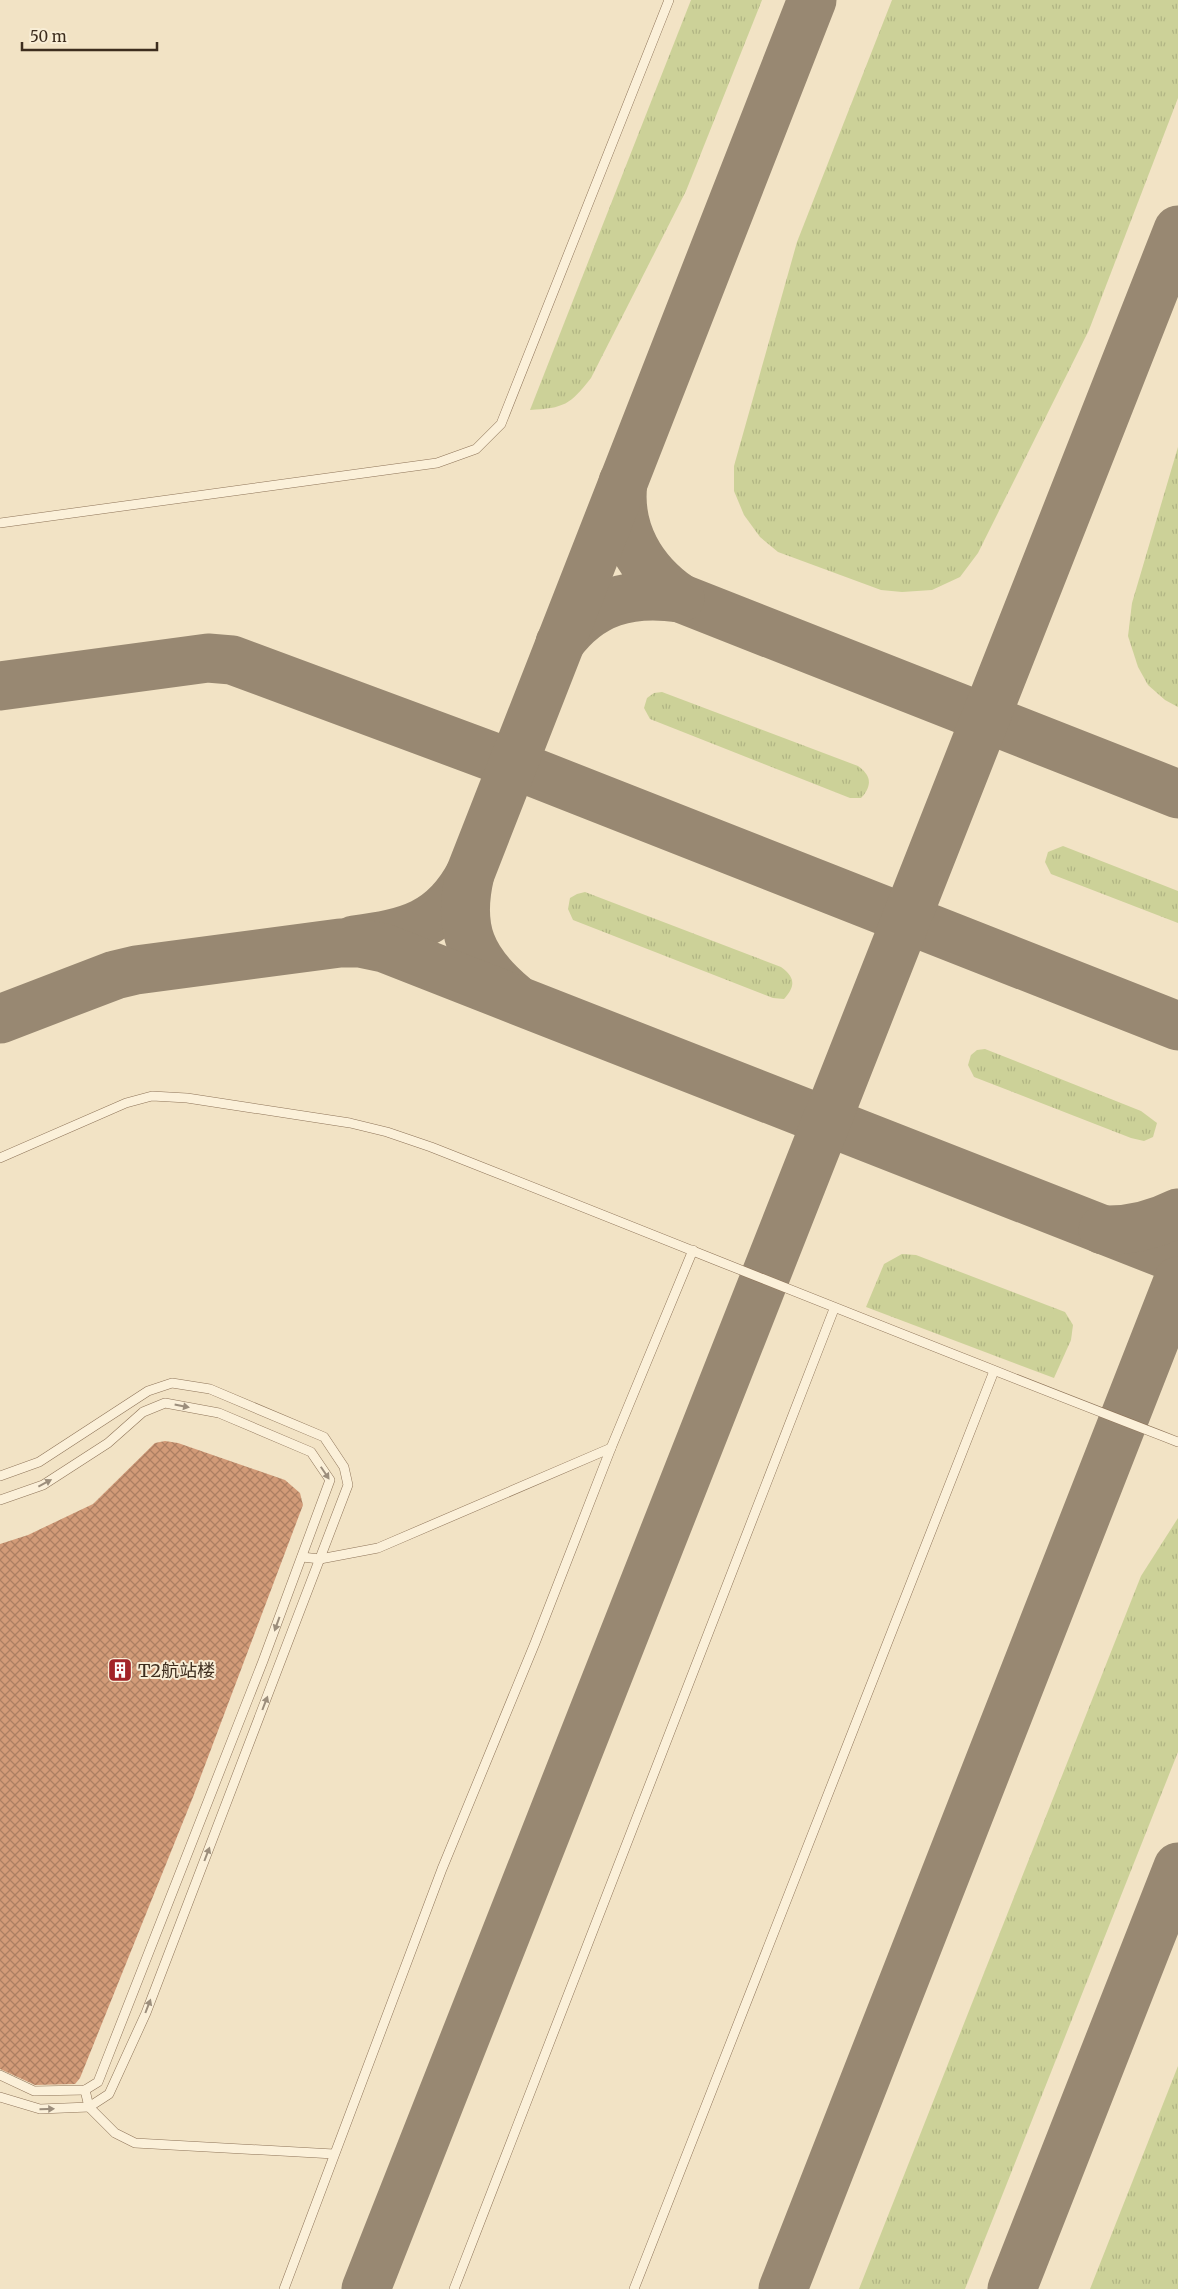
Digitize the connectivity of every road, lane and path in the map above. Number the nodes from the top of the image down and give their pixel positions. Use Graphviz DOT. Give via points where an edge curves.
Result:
graph roads {
  1 [pos="670,0"];
  2 [pos="0,523"];
  3 [pos="0,1158"];
  4 [pos="693,1250"];
  5 [pos="834,1309"];
  6 [pos="994,1371"];
  7 [pos="1178,1442"];
  8 [pos="611,1448"];
  9 [pos="0,1476"];
  10 [pos="0,1500"];
  11 [pos="302,1557"];
  12 [pos="320,1559"];
  13 [pos="0,2075"];
  14 [pos="85,2090"];
  15 [pos="0,2097"];
  16 [pos="89,2107"];
  17 [pos="334,2154"];
  18 [pos="284,2289"];
  19 [pos="454,2289"];
  20 [pos="634,2289"];
  1 -- 2 [label="lane" via="501,424 476,449 437,463"];
  3 -- 4 [label="lane" via="126,1103 152,1096 187,1098 350,1123 388,1132"];
  4 -- 5 [label="lane"];
  4 -- 8 [label="lane"];
  5 -- 6 [label="lane"];
  5 -- 19 [label="lane"];
  6 -- 7 [label="lane"];
  6 -- 20 [label="lane"];
  8 -- 12 [label="lane" via="378,1548"];
  8 -- 17 [label="lane" via="442,1869"];
  9 -- 12 [label="lane" via="39,1462 148,1392 172,1383 210,1389 324,1437 344,1467 348,1485"];
  10 -- 11 [label="lane, one-way" via="43,1485 108,1443 143,1412 165,1402 219,1413 311,1452 330,1480"];
  11 -- 12 [label="lane"];
  11 -- 14 [label="lane, one-way" via="98,2082"];
  16 -- 12 [label="lane, one-way" via="109,2094 146,2013"];
  13 -- 14 [label="lane" via="34,2091"];
  14 -- 16 [label="lane"];
  15 -- 16 [label="lane, one-way" via="40,2109"];
  16 -- 17 [label="lane" via="115,2133 134,2143"];
  17 -- 18 [label="lane"];
}
